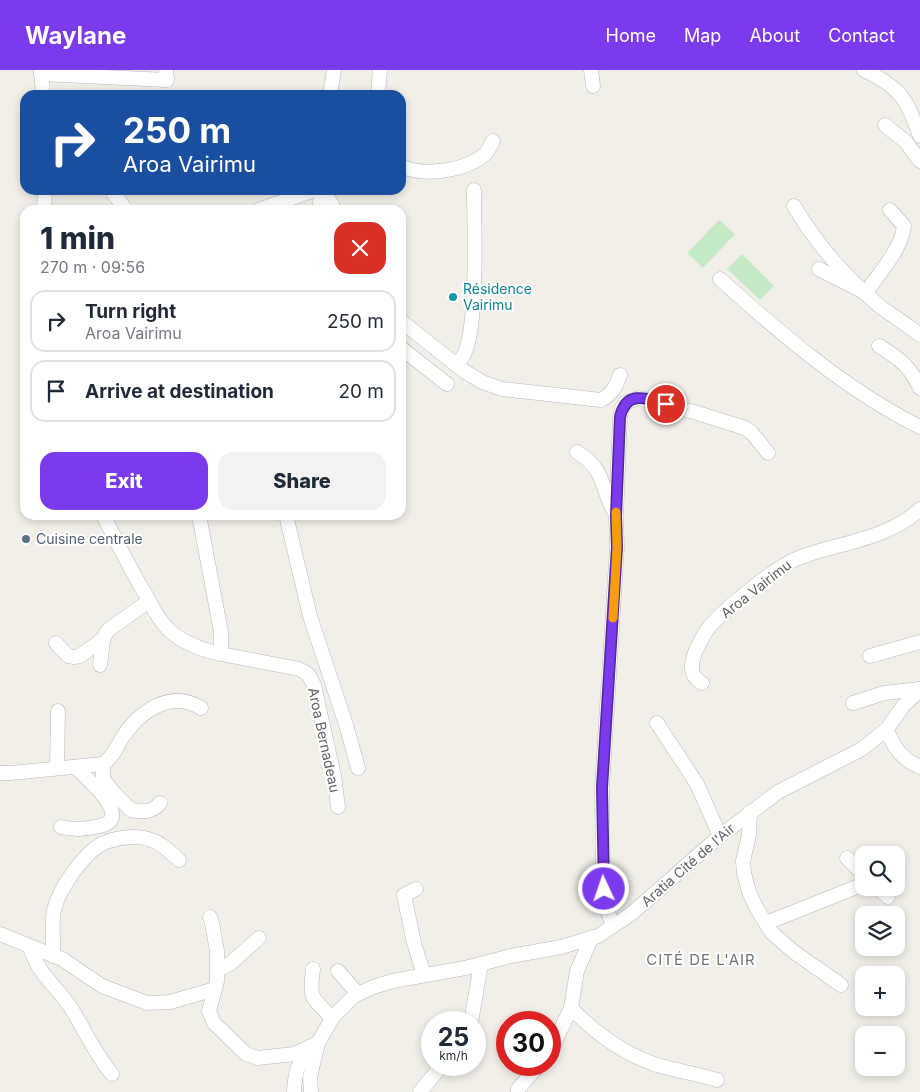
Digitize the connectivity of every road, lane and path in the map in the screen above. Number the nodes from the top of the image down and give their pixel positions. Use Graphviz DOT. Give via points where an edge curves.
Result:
graph roads {
  1 [pos="334,70"];
  2 [pos="380,70"];
  3 [pos="591,70"];
  4 [pos="864,70"];
  5 [pos="41,72"];
  6 [pos="167,75"];
  7 [pos="593,86"];
  8 [pos="43,90"];
  9 [pos="331,90"];
  10 [pos="378,90"];
  11 [pos="885,125"];
  12 [pos="920,136"];
  13 [pos="493,141"];
  14 [pos="920,161"];
  15 [pos="406,168"];
  16 [pos="474,190"];
  17 [pos="301,195"];
  18 [pos="272,205"];
  19 [pos="794,206"];
  20 [pos="890,210"];
  21 [pos="819,269"];
  22 [pos="720,279"];
  23 [pos="866,293"];
  24 [pos="406,325"];
  25 [pos="920,334"];
  26 [pos="879,346"];
  27 [pos="406,352"];
  28 [pos="456,363"];
  29 [pos="620,376"];
  30 [pos="447,384"];
  31 [pos="920,388"];
  32 [pos="920,427"];
  33 [pos="577,452"];
  34 [pos="768,453"];
  35 [pos="920,509"];
  36 [pos="616,516"];
  37 [pos="106,520"];
  38 [pos="199,520"];
  39 [pos="287,520"];
  40 [pos="149,601"];
  41 [pos="103,638"];
  42 [pos="920,642"];
  43 [pos="56,643"];
  44 [pos="221,654"];
  45 [pos="870,656"];
  46 [pos="100,665"];
  47 [pos="702,683"];
  48 [pos="920,690"];
  49 [pos="853,703"];
  50 [pos="201,708"];
  51 [pos="58,711"];
  52 [pos="657,722"];
  53 [pos="887,729"];
  54 [pos="103,764"];
  55 [pos="75,767"];
  56 [pos="920,767"];
  57 [pos="57,768"];
  58 [pos="358,768"];
  59 [pos="0,772"];
  60 [pos="160,803"];
  61 [pos="338,807"];
  62 [pos="750,812"];
  63 [pos="61,827"];
  64 [pos="720,836"];
  65 [pos="847,858"];
  66 [pos="179,860"];
  67 [pos="855,866"];
  68 [pos="855,888"];
  69 [pos="416,889"];
  70 [pos="210,917"];
  71 [pos="766,923"];
  72 [pos="613,926"];
  73 [pos="0,934"];
  74 [pos="592,937"];
  75 [pos="259,938"];
  76 [pos="30,947"];
  77 [pos="58,958"];
  78 [pos="481,964"];
  79 [pos="218,970"];
  80 [pos="313,970"];
  81 [pos="338,971"];
  82 [pos="424,975"];
  83 [pos="841,985"];
  84 [pos="215,989"];
  85 [pos="358,994"];
  86 [pos="571,1008"];
  87 [pos="473,1011"];
  88 [pos="332,1018"];
  89 [pos="561,1029"];
  90 [pos="318,1043"];
  91 [pos="112,1074"];
  92 [pos="433,1076"];
  93 [pos="529,1076"];
  94 [pos="717,1080"];
  95 [pos="294,1092"];
  96 [pos="311,1092"];
  97 [pos="420,1092"];
  98 [pos="518,1092"];
  1 -- 9 [label="street"];
  2 -- 10 [label="street"];
  3 -- 7 [label="street"];
  4 -- 12 [label="street" via="902,95"];
  5 -- 6 [label="street"];
  5 -- 8 [label="street"];
  11 -- 14 [label="street" via="906,142"];
  13 -- 15 [label="street" via="485,154 458,167 437,172"];
  16 -- 28 [label="street" via="473,311 465,350"];
  17 -- 18 [label="street"];
  19 -- 23 [label="street" via="810,234 850,280"];
  20 -- 23 [label="street" via="904,226 904,234"];
  21 -- 23 [label="street"];
  22 -- 32 [label="street" via="810,356 891,413"];
  23 -- 25 [label="street"];
  24 -- 28 [label="street"];
  26 -- 31 [label="street" via="901,360"];
  27 -- 30 [label="street"];
  28 -- 29 [label="street" via="482,382 502,389 601,400 610,395"];
  33 -- 36 [label="street" via="591,462 599,474"];
  34 -- 36 [label="street" via="745,428 652,400 630,400 622,408 620,417"];
  35 -- 47 [label="street, Aroa Vairimu" via="876,534 795,559 753,589 707,630 691,663 692,673"];
  36 -- 72 [label="street" via="614,608 602,788 603,881 605,905"];
  37 -- 40 [label="street"];
  38 -- 44 [label="street" via="221,632"];
  39 -- 58 [label="street" via="310,616"];
  40 -- 41 [label="street" via="108,630"];
  40 -- 44 [label="street" via="168,629 183,641"];
  41 -- 43 [label="street" via="74,658"];
  41 -- 46 [label="street"];
  42 -- 45 [label="street"];
  44 -- 61 [label="street, Aroa Bernadeau" via="299,669 308,674 314,685"];
  48 -- 49 [label="street, Aratia Cité de l'Air" via="884,693"];
  48 -- 53 [label="street, Aratia Cité de l'Air"];
  50 -- 54 [label="street" via="183,700 156,706 131,726"];
  51 -- 57 [label="street"];
  52 -- 64 [label="street" via="696,784"];
  53 -- 56 [label="street" via="902,756"];
  53 -- 62 [label="street, Aratia Cité de l'Air" via="862,749 778,792"];
  54 -- 55 [label="street"];
  54 -- 60 [label="street" via="103,779 130,810 150,811"];
  55 -- 57 [label="street"];
  55 -- 63 [label="street" via="103,794 112,814 104,825"];
  57 -- 59 [label="street"];
  62 -- 64 [label="street, Aratia Cité de l'Air"];
  62 -- 71 [label="street" via="744,873 749,892"];
  64 -- 72 [label="street, Aratia Cité de l'Air"];
  65 -- 67 [label="street"];
  66 -- 77 [label="street" via="160,844 136,837 105,842 92,851 61,892 54,912"];
  68 -- 71 [label="street"];
  69 -- 82 [label="street" via="404,895"];
  70 -- 79 [label="street"];
  71 -- 83 [label="street" via="794,952"];
  72 -- 74 [label="street, Aratia Cité de l'Air"];
  73 -- 76 [label="street"];
  74 -- 78 [label="street, Aratia Cité de l'Air"];
  74 -- 86 [label="street" via="577,971"];
  75 -- 79 [label="street"];
  76 -- 77 [label="street"];
  76 -- 91 [label="street" via="39,970 67,1003 100,1060"];
  77 -- 84 [label="street" via="102,986 148,1003 170,1002"];
  78 -- 82 [label="street, Aratia Cité de l'Air"];
  78 -- 87 [label="street"];
  79 -- 84 [label="street"];
  80 -- 88 [label="street" via="310,989 313,998"];
  81 -- 85 [label="street"];
  82 -- 85 [label="street, Aratia Cité de l'Air" via="373,987"];
  84 -- 90 [label="street" via="209,1011 214,1022 246,1054 258,1058 276,1057 294,1054"];
  85 -- 88 [label="street, Aratia Cité de l'Air"];
  86 -- 89 [label="street"];
  86 -- 94 [label="street" via="588,1026 634,1055 657,1065"];
  88 -- 90 [label="street, Aratia Cité de l'Air"];
  90 -- 95 [label="street, Aratia Cité de l'Air" via="303,1056 295,1074"];
  90 -- 96 [label="street, Aratia Cité de l'Air" via="310,1077"];
  92 -- 97 [label="street"];
  93 -- 98 [label="street"];
}
